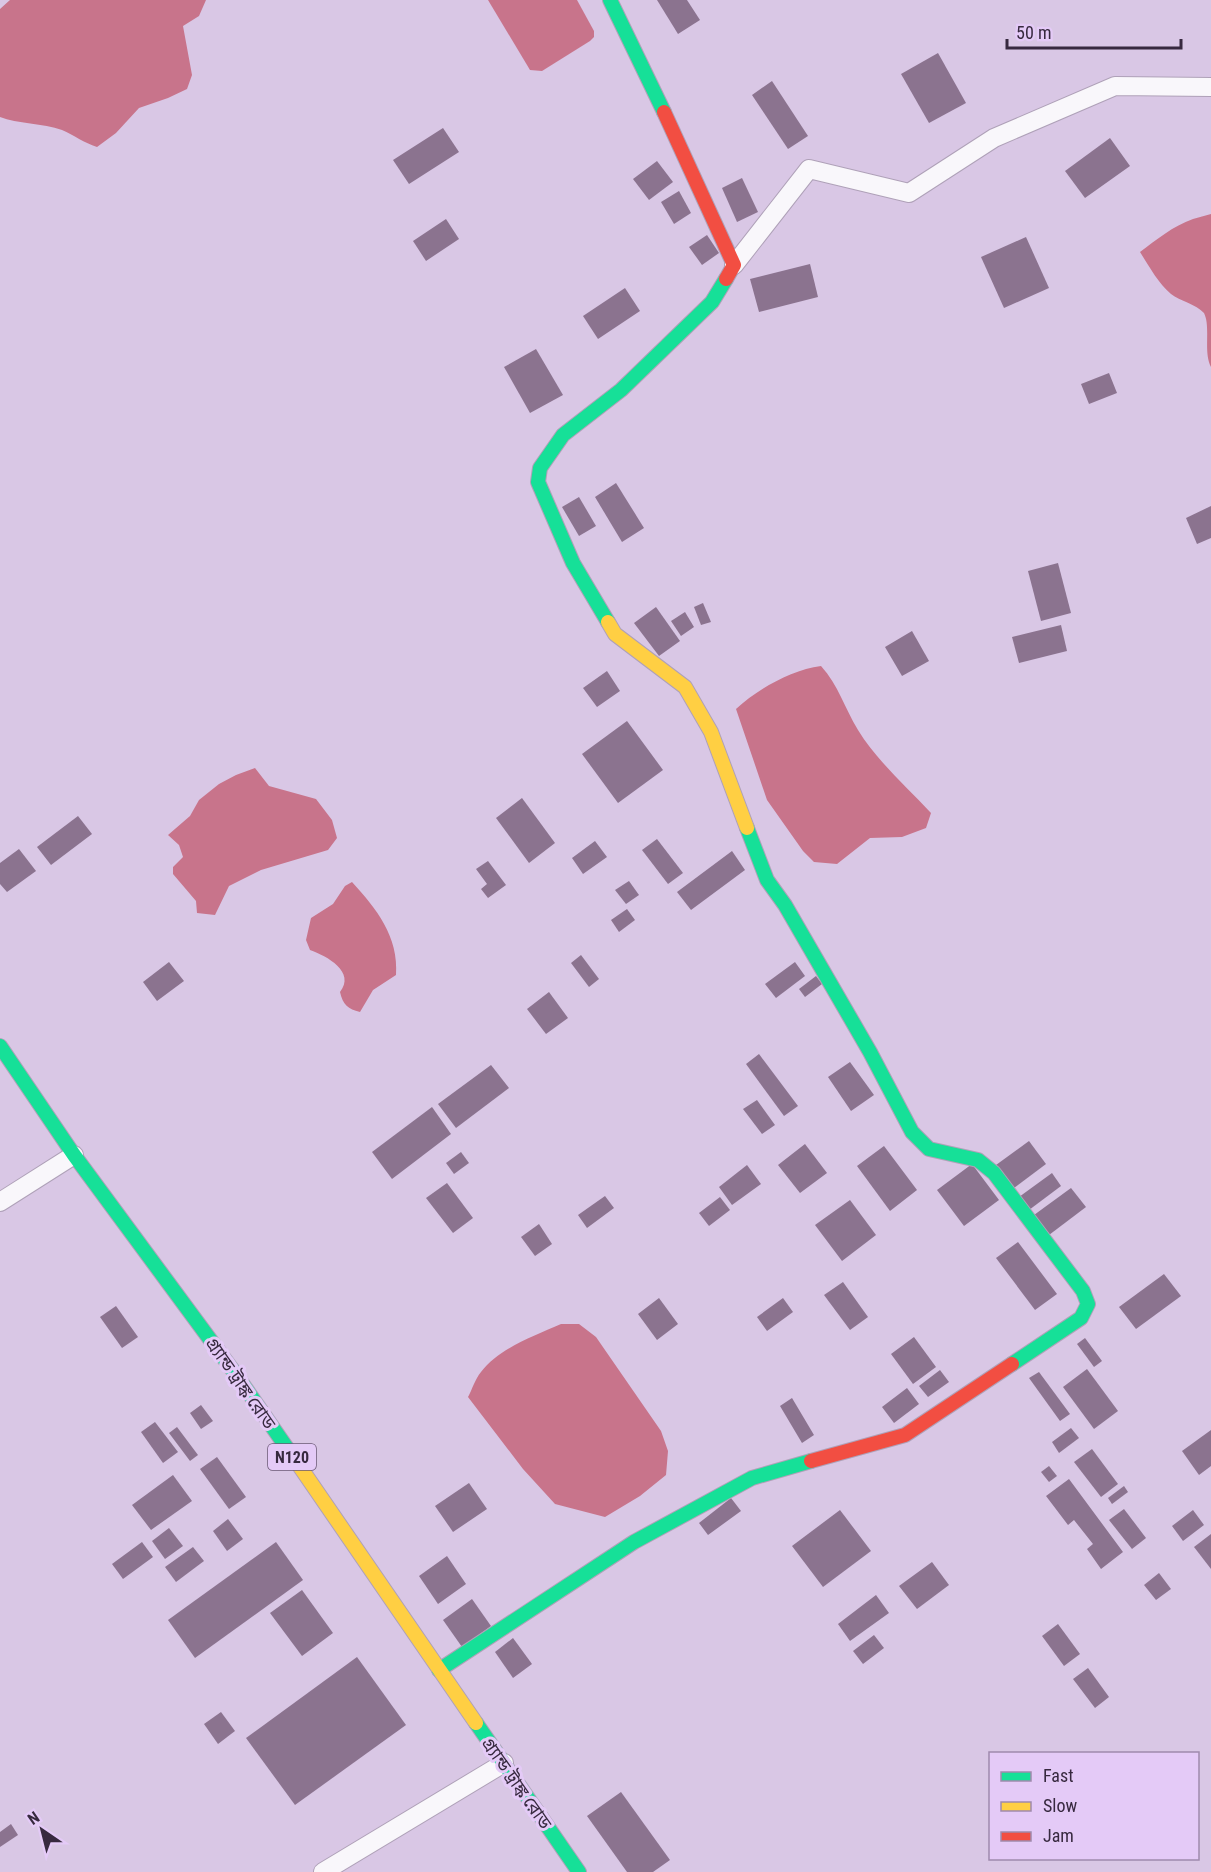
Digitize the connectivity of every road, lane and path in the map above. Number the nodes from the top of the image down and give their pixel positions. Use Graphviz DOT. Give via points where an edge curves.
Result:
graph roads {
  1 [pos="610,0"];
  2 [pos="1211,87"];
  3 [pos="734,265"];
  4 [pos="0,1046"];
  5 [pos="74,1155"];
  6 [pos="0,1202"];
  7 [pos="439,1670"];
  8 [pos="504,1763"];
  9 [pos="323,1872"];
  10 [pos="579,1872"];
  1 -- 3 [label="main road"];
  2 -- 3 [label="street" via="1115,86 994,138 909,193 809,169"];
  3 -- 7 [label="main road" via="712,302 621,390 563,435 540,468 538,482 573,563 615,634 685,687 711,732 766,880 785,905 912,1131 929,1149 978,1160 994,1173 1083,1291 1088,1304 1081,1318 905,1436 752,1478 634,1542"];
  4 -- 5 [label="main road, গ্র্যান্ড ট্রাঙ্ক রোড / N120"];
  5 -- 6 [label="street"];
  5 -- 7 [label="main road, গ্র্যান্ড ট্রাঙ্ক রোড / N120" via="237,1376"];
  7 -- 8 [label="main road, গ্র্যান্ড ট্রাঙ্ক রোড / N120"];
  8 -- 9 [label="street"];
  8 -- 10 [label="main road, গ্র্যান্ড ট্রাঙ্ক রোড / N120"];
}
